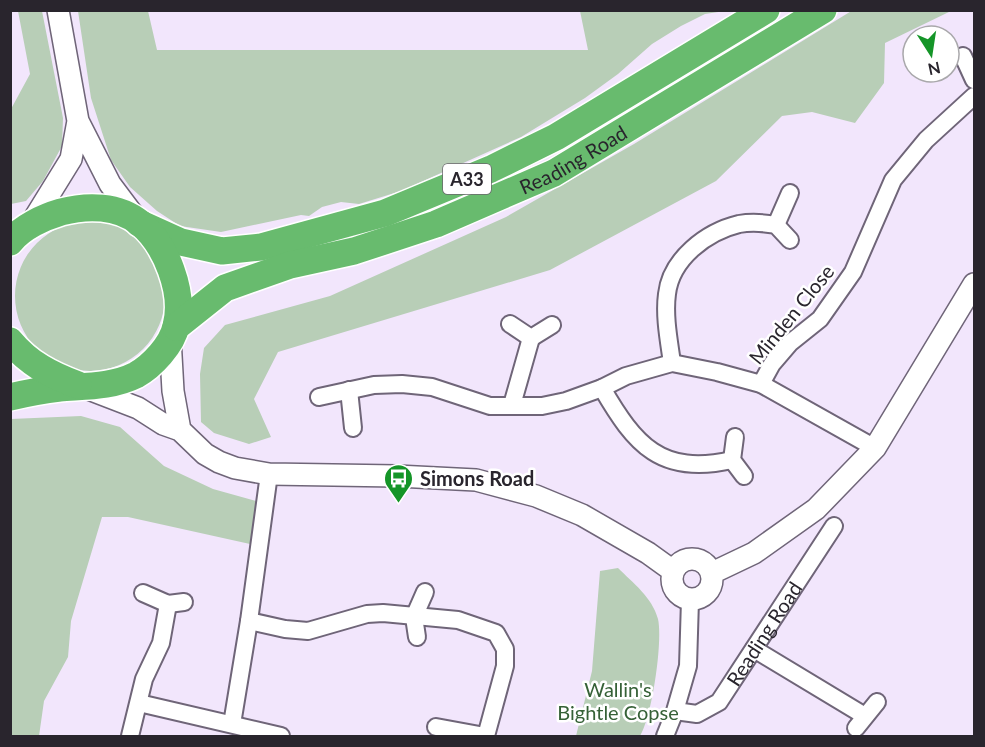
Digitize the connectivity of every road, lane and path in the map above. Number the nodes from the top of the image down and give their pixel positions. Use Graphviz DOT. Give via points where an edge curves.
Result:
graph roads {
  1 [pos="57,10"];
  2 [pos="766,10"];
  3 [pos="823,10"];
  4 [pos="963,56"];
  5 [pos="975,80"];
  6 [pos="975,96"];
  7 [pos="78,121"];
  8 [pos="790,193"];
  9 [pos="139,222"];
  10 [pos="776,225"];
  11 [pos="20,234"];
  12 [pos="790,240"];
  13 [pos="975,284"];
  14 [pos="510,324"];
  15 [pos="552,325"];
  16 [pos="173,333"];
  17 [pos="531,338"];
  18 [pos="10,341"];
  19 [pos="672,363"];
  20 [pos="762,384"];
  21 [pos="82,386"];
  22 [pos="602,388"];
  23 [pos="349,390"];
  24 [pos="10,397"];
  25 [pos="319,397"];
  26 [pos="512,405"];
  27 [pos="353,428"];
  28 [pos="180,430"];
  29 [pos="735,437"];
  30 [pos="875,448"];
  31 [pos="732,460"];
  32 [pos="269,474"];
  33 [pos="744,476"];
  34 [pos="834,526"];
  35 [pos="673,571"];
  36 [pos="712,573"];
  37 [pos="425,592"];
  38 [pos="143,593"];
  39 [pos="690,600"];
  40 [pos="414,617"];
  41 [pos="249,621"];
  42 [pos="417,637"];
  43 [pos="754,649"];
  44 [pos="877,702"];
  45 [pos="139,703"];
  46 [pos="675,711"];
  47 [pos="229,723"];
  48 [pos="436,728"];
  49 [pos="130,736"];
  50 [pos="281,736"];
  51 [pos="486,736"];
  52 [pos="665,736"];
  1 -- 7 [label="street"];
  2 -- 9 [label="highway, Reading Road / A33" via="556,137 385,213 261,247 222,250 181,242"];
  3 -- 16 [label="highway, Reading Road / A33" via="554,172 436,224 354,251 290,265 225,288"];
  4 -- 5 [label="street"];
  6 -- 20 [label="street, Minden Close" via="926,140 893,180 853,272 820,319 772,364"];
  7 -- 9 [label="street" via="105,177"];
  7 -- 11 [label="street" via="71,159"];
  8 -- 10 [label="street"];
  9 -- 11 [label="highway, A33" via="109,209 81,207 56,213"];
  9 -- 16 [label="highway, A33" via="159,245 171,269 177,293"];
  10 -- 12 [label="street"];
  10 -- 19 [label="street" via="741,224 720,231 678,262 667,293"];
  13 -- 30 [label="street"];
  14 -- 17 [label="street"];
  15 -- 17 [label="street"];
  16 -- 21 [label="highway, A33" via="152,362 136,375 113,383"];
  16 -- 28 [label="street" via="173,392"];
  17 -- 26 [label="street"];
  18 -- 21 [label="highway, A33" via="39,368"];
  19 -- 20 [label="street, Minden Close"];
  19 -- 22 [label="street, Minden Close" via="626,376"];
  20 -- 30 [label="street, Minden Close"];
  21 -- 24 [label="highway, A33"];
  21 -- 28 [label="street"];
  22 -- 26 [label="street, Minden Close" via="542,406"];
  22 -- 31 [label="street" via="636,439 655,454 681,464"];
  23 -- 25 [label="street, Minden Close"];
  23 -- 26 [label="street, Minden Close" via="402,384 432,387 490,406"];
  23 -- 27 [label="street"];
  28 -- 32 [label="street" via="219,462"];
  29 -- 31 [label="street"];
  30 -- 36 [label="street" via="816,509 754,553"];
  31 -- 33 [label="street"];
  32 -- 35 [label="street" via="476,480 536,496 582,515"];
  32 -- 41 [label="street"];
  34 -- 43 [label="street, Reading Road"];
  35 -- 36 [label="street" via="681,562 693,558 705,563"];
  35 -- 39 [label="street" via="674,590"];
  36 -- 39 [label="street" via="708,592"];
  37 -- 40 [label="street"];
  38 -- 45 [label="street" via="176,603 144,680"];
  39 -- 46 [label="street" via="688,666"];
  40 -- 41 [label="street" via="367,614 308,631"];
  40 -- 42 [label="street"];
  40 -- 51 [label="street" via="458,620 496,633 505,649 505,666"];
  41 -- 47 [label="street"];
  43 -- 44 [label="street" via="860,722"];
  43 -- 46 [label="street, Reading Road" via="718,702 697,714"];
  45 -- 47 [label="street"];
  45 -- 49 [label="street"];
  46 -- 52 [label="street"];
  47 -- 50 [label="street"];
  48 -- 51 [label="street"];
}
